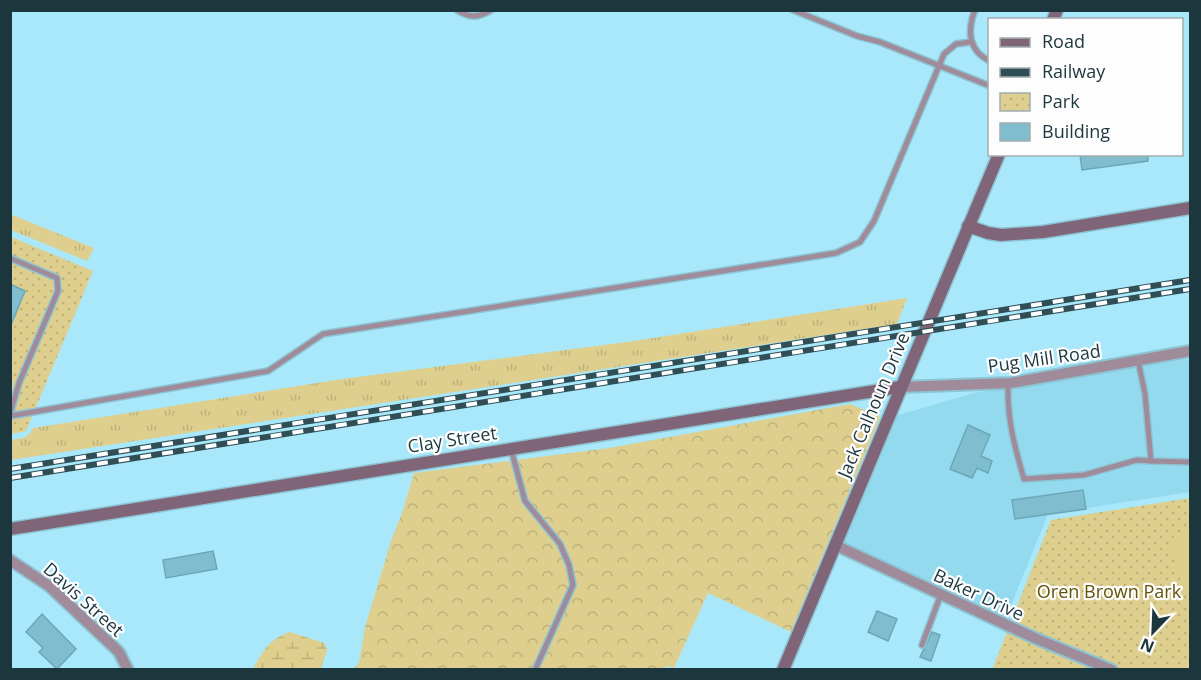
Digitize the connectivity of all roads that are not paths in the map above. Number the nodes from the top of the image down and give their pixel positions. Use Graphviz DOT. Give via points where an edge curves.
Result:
graph roads {
  1 [pos="457,10"];
  2 [pos="491,10"];
  3 [pos="793,10"];
  4 [pos="975,10"];
  5 [pos="971,42"];
  6 [pos="988,60"];
  7 [pos="940,66"];
  8 [pos="988,85"];
  9 [pos="998,156"];
  10 [pos="1191,208"];
  11 [pos="968,226"];
  12 [pos="10,258"];
  13 [pos="1191,351"];
  14 [pos="1138,360"];
  15 [pos="1008,383"];
  16 [pos="900,387"];
  17 [pos="14,391"];
  18 [pos="10,415"];
  19 [pos="511,448"];
  20 [pos="1151,461"];
  21 [pos="1191,462"];
  22 [pos="10,529"];
  23 [pos="835,545"];
  24 [pos="10,561"];
  25 [pos="941,594"];
  26 [pos="922,645"];
  27 [pos="128,669"];
  28 [pos="536,669"];
  29 [pos="783,669"];
  30 [pos="1112,669"];
  1 -- 2 [label="lane" via="470,17"];
  3 -- 7 [label="lane"];
  4 -- 5 [label="lane" via="969,31"];
  5 -- 6 [label="lane"];
  5 -- 7 [label="lane" via="950,48"];
  7 -- 8 [label="lane"];
  7 -- 18 [label="lane" via="874,221 860,242 836,254 323,334 268,370"];
  9 -- 11 [label="street, Jack Calhoun Drive"];
  10 -- 11 [label="street" via="1043,232 1001,235"];
  11 -- 16 [label="street, Jack Calhoun Drive"];
  12 -- 17 [label="lane" via="57,278 58,291"];
  13 -- 14 [label="street, Pug Mill Road"];
  14 -- 15 [label="street, Pug Mill Road"];
  14 -- 20 [label="lane"];
  15 -- 16 [label="street, Pug Mill Road"];
  15 -- 20 [label="lane" via="1011,438 1024,479 1084,474 1137,460"];
  16 -- 19 [label="street, Clay Street"];
  16 -- 23 [label="street, Jack Calhoun Drive"];
  17 -- 18 [label="lane"];
  19 -- 22 [label="street, Clay Street"];
  19 -- 28 [label="lane" via="525,501 560,544 573,585"];
  20 -- 21 [label="lane"];
  23 -- 25 [label="street, Baker Drive"];
  23 -- 29 [label="street, Jack Calhoun Drive"];
  24 -- 27 [label="street, Davis Street" via="50,586 119,652"];
  25 -- 26 [label="lane"];
  25 -- 30 [label="street, Baker Drive"];
}
